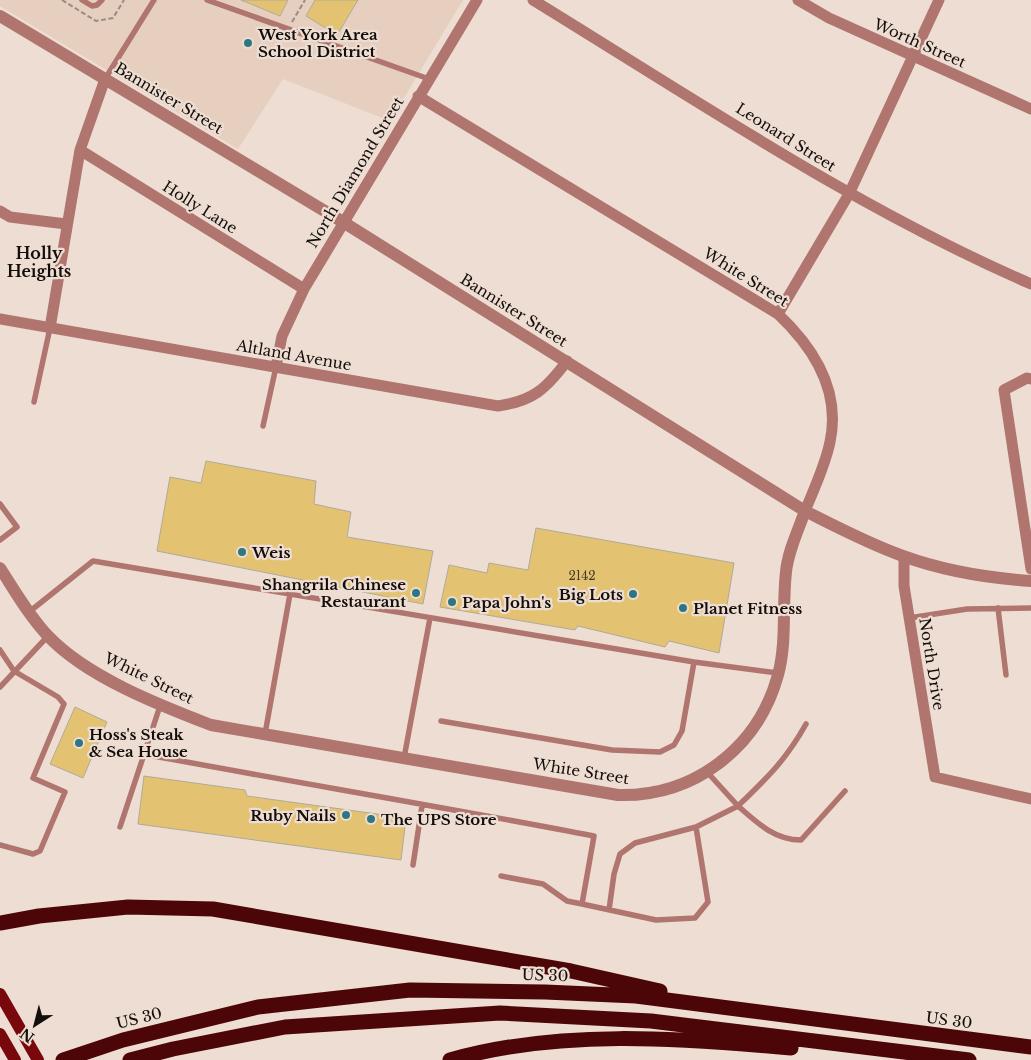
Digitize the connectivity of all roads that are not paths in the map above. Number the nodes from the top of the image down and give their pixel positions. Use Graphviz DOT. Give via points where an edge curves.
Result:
graph roads {
  1 [pos="82,0"];
  2 [pos="102,0"];
  3 [pos="154,0"];
  4 [pos="207,0"];
  5 [pos="477,0"];
  6 [pos="533,0"];
  7 [pos="798,0"];
  8 [pos="939,0"];
  9 [pos="0,16"];
  10 [pos="913,56"];
  11 [pos="106,79"];
  12 [pos="429,79"];
  13 [pos="418,96"];
  14 [pos="1031,110"];
  15 [pos="80,150"];
  16 [pos="849,194"];
  17 [pos="0,211"];
  18 [pos="343,222"];
  19 [pos="66,224"];
  20 [pos="1031,284"];
  21 [pos="304,289"];
  22 [pos="778,314"];
  23 [pos="0,319"];
  24 [pos="50,328"];
  25 [pos="567,361"];
  26 [pos="276,367"];
  27 [pos="1031,379"];
  28 [pos="34,402"];
  29 [pos="263,426"];
  30 [pos="0,504"];
  31 [pos="805,511"];
  32 [pos="0,540"];
  33 [pos="904,557"];
  34 [pos="0,568"];
  35 [pos="1031,569"];
  36 [pos="1031,581"];
  37 [pos="290,594"];
  38 [pos="998,608"];
  39 [pos="1031,608"];
  40 [pos="29,612"];
  41 [pos="430,618"];
  42 [pos="909,618"];
  43 [pos="48,636"];
  44 [pos="0,650"];
  45 [pos="694,662"];
  46 [pos="14,671"];
  47 [pos="778,673"];
  48 [pos="1006,675"];
  49 [pos="0,687"];
  50 [pos="160,706"];
  51 [pos="441,721"];
  52 [pos="806,724"];
  53 [pos="264,734"];
  54 [pos="142,754"];
  55 [pos="404,758"];
  56 [pos="708,773"];
  57 [pos="845,791"];
  58 [pos="1031,799"];
  59 [pos="422,806"];
  60 [pos="738,806"];
  61 [pos="120,827"];
  62 [pos="696,828"];
  63 [pos="0,845"];
  64 [pos="413,865"];
  65 [pos="501,876"];
  66 [pos="582,904"];
  67 [pos="609,910"];
  68 [pos="4,920"];
  69 [pos="0,994"];
  70 [pos="759,1013"];
  71 [pos="0,1034"];
  72 [pos="1031,1047"];
  73 [pos="70,1058"];
  74 [pos="15,1060"];
  75 [pos="38,1060"];
  76 [pos="130,1060"];
  77 [pos="450,1060"];
  78 [pos="922,1060"];
  79 [pos="968,1060"];
  1 -- 2 [label="lane" via="97,6"];
  3 -- 11 [label="lane"];
  4 -- 12 [label="lane"];
  5 -- 12 [label="street, North Diamond Street"];
  6 -- 16 [label="street, Leonard Street"];
  7 -- 10 [label="street, Worth Street" via="829,18"];
  8 -- 10 [label="street"];
  9 -- 11 [label="street, Bannister Street"];
  10 -- 14 [label="street, Worth Street"];
  10 -- 16 [label="street"];
  11 -- 15 [label="street"];
  11 -- 18 [label="street, Bannister Street"];
  12 -- 13 [label="street, North Diamond Street"];
  13 -- 18 [label="street, North Diamond Street"];
  13 -- 22 [label="street, White Street"];
  15 -- 19 [label="street"];
  15 -- 21 [label="street, Holly Lane"];
  16 -- 20 [label="street, Leonard Street"];
  16 -- 22 [label="street"];
  17 -- 19 [label="street" via="10,217"];
  18 -- 21 [label="street, North Diamond Street"];
  18 -- 25 [label="street, Bannister Street"];
  19 -- 24 [label="street"];
  21 -- 26 [label="street, North Diamond Street" via="282,336"];
  22 -- 31 [label="street, White Street" via="809,347 825,379 832,404 830,441"];
  23 -- 24 [label="street, Altland Avenue"];
  24 -- 26 [label="street, Altland Avenue"];
  24 -- 28 [label="lane"];
  25 -- 26 [label="street, Altland Avenue" via="539,392 528,399 498,406"];
  25 -- 31 [label="street, Bannister Street"];
  26 -- 29 [label="lane"];
  27 -- 35 [label="street" via="1004,390"];
  30 -- 32 [label="lane" via="17,527"];
  31 -- 33 [label="street, Bannister Street"];
  31 -- 47 [label="street, White Street" via="786,571"];
  33 -- 36 [label="street, Bannister Street" via="1000,579"];
  33 -- 42 [label="street, North Drive"];
  34 -- 40 [label="street, White Street"];
  37 -- 40 [label="lane" via="92,561"];
  37 -- 41 [label="lane"];
  37 -- 53 [label="lane"];
  38 -- 39 [label="lane"];
  38 -- 42 [label="lane"];
  38 -- 48 [label="lane"];
  40 -- 43 [label="street, White Street"];
  41 -- 45 [label="lane"];
  41 -- 55 [label="lane"];
  42 -- 58 [label="street, North Drive" via="935,777"];
  43 -- 46 [label="lane"];
  43 -- 50 [label="street, White Street" via="73,657"];
  44 -- 46 [label="lane"];
  45 -- 47 [label="lane"];
  45 -- 51 [label="lane" via="682,731 674,745 660,752 612,750"];
  46 -- 49 [label="lane"];
  46 -- 63 [label="lane" via="58,697 64,704 33,778 65,792 40,850 34,854"];
  47 -- 56 [label="street, White Street" via="770,699 744,742"];
  50 -- 53 [label="street, White Street" via="211,725"];
  50 -- 54 [label="lane"];
  52 -- 60 [label="lane" via="791,752"];
  53 -- 55 [label="street, White Street"];
  54 -- 59 [label="lane"];
  54 -- 61 [label="lane"];
  55 -- 56 [label="street, White Street" via="618,795 663,791"];
  56 -- 60 [label="lane"];
  57 -- 60 [label="lane" via="802,840 787,840 770,832"];
  59 -- 64 [label="lane"];
  59 -- 66 [label="lane" via="594,836"];
  60 -- 62 [label="lane"];
  62 -- 67 [label="lane" via="635,842 620,854"];
  62 -- 67 [label="lane" via="708,902 695,918 656,920"];
  65 -- 66 [label="lane" via="543,884 567,901"];
  66 -- 67 [label="lane"];
  68 -- 70 [label="highway" via="128,907 213,909 571,971"];
  69 -- 75 [label="main road"];
  70 -- 72 [label="highway, US 30 / US 30"];
  70 -- 73 [label="highway, US 30 / US 30" via="636,996 410,990 258,1007 123,1040"];
  71 -- 74 [label="main road"];
  76 -- 79 [label="highway" via="286,1027 500,1013 651,1021"];
  77 -- 78 [label="highway" via="488,1049 629,1038"];
}
